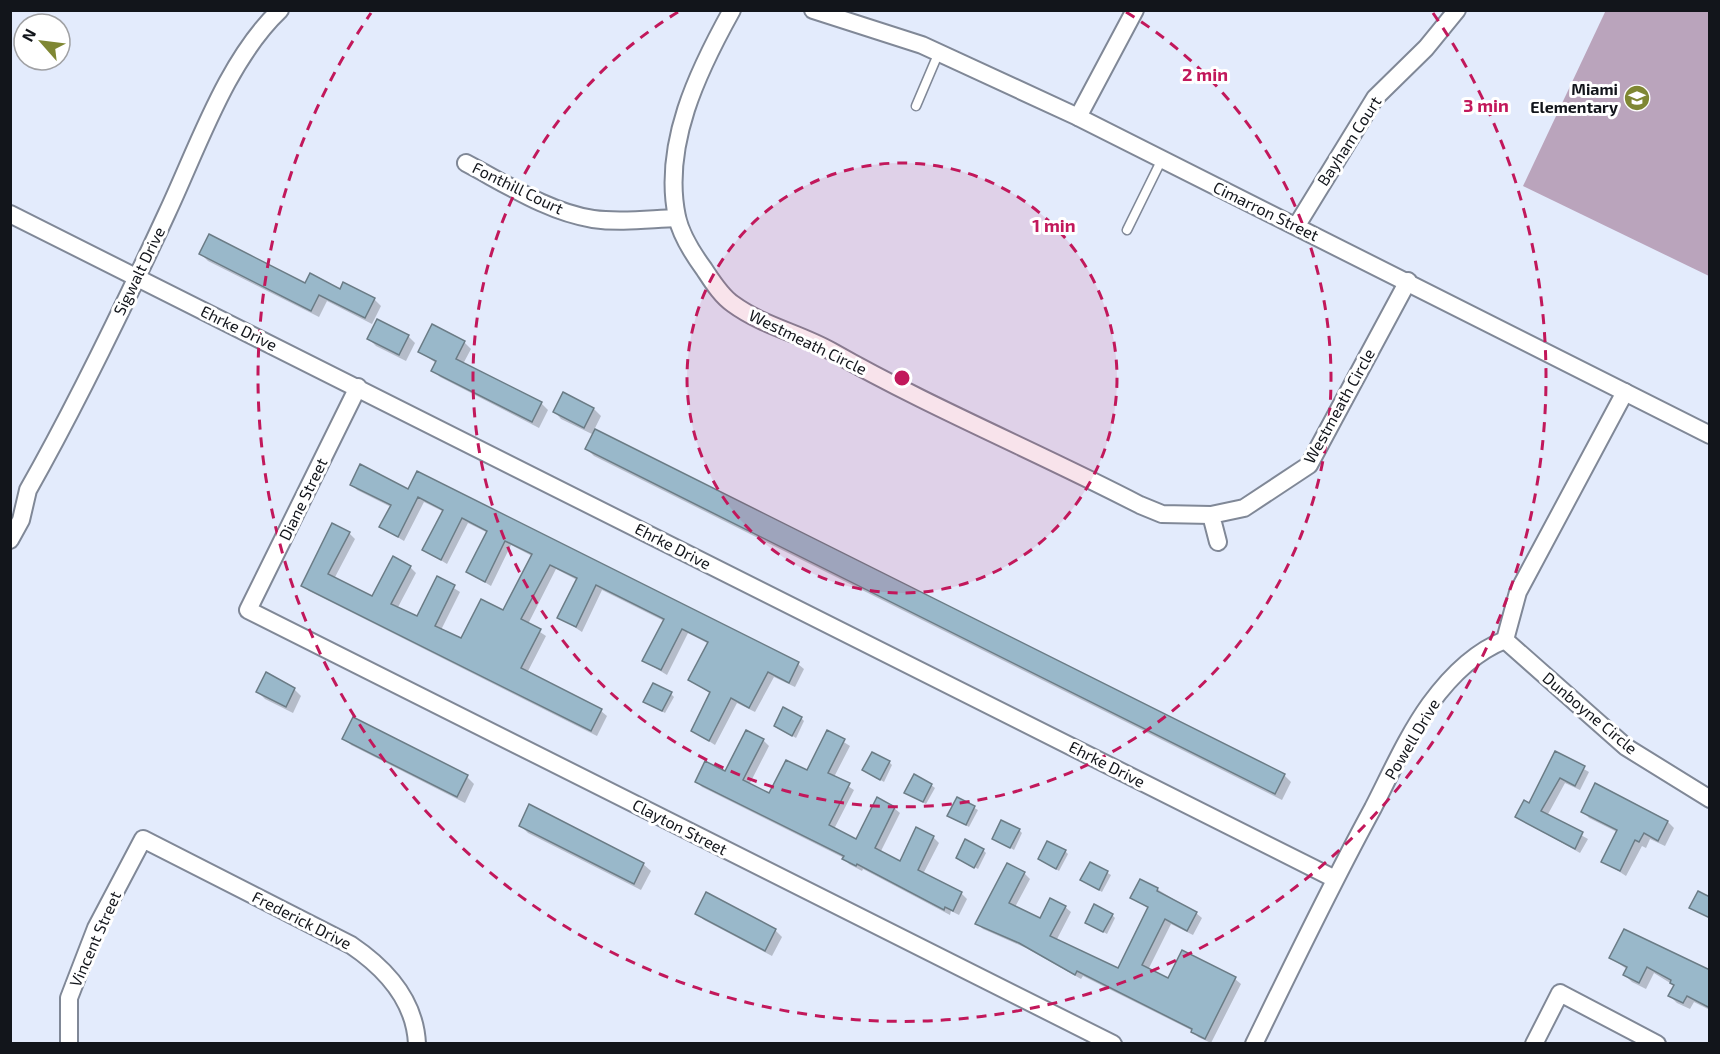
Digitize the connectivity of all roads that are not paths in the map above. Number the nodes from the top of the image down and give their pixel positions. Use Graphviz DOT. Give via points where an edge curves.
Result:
graph roads {
  1 [pos="280,10"];
  2 [pos="732,10"];
  3 [pos="813,10"];
  4 [pos="1135,10"];
  5 [pos="1457,10"];
  6 [pos="939,52"];
  7 [pos="916,106"];
  8 [pos="1078,117"];
  9 [pos="1162,159"];
  10 [pos="466,163"];
  11 [pos="10,214"];
  12 [pos="677,218"];
  13 [pos="1297,225"];
  14 [pos="1127,230"];
  15 [pos="137,277"];
  16 [pos="1408,281"];
  17 [pos="358,387"];
  18 [pos="1625,392"];
  19 [pos="1710,435"];
  20 [pos="28,490"];
  21 [pos="10,493"];
  22 [pos="1211,515"];
  23 [pos="10,540"];
  24 [pos="1218,542"];
  25 [pos="248,610"];
  26 [pos="1505,640"];
  27 [pos="1710,799"];
  28 [pos="143,839"];
  29 [pos="1335,879"];
  30 [pos="1093,1039"];
  31 [pos="69,1044"];
  32 [pos="417,1044"];
  33 [pos="1113,1044"];
  34 [pos="1254,1044"];
  35 [pos="1534,1044"];
  36 [pos="1657,1044"];
  1 -- 15 [label="street, Sigwalt Drive" via="262,27 225,90"];
  2 -- 12 [label="street, Westmeath Circle" via="700,74 683,122 676,158"];
  3 -- 6 [label="street, Cimarron Street"];
  4 -- 8 [label="street"];
  5 -- 13 [label="street, Bayham Court" via="1426,48 1374,98"];
  6 -- 7 [label="lane"];
  6 -- 8 [label="street, Cimarron Street"];
  8 -- 9 [label="street, Cimarron Street"];
  9 -- 13 [label="street, Cimarron Street"];
  9 -- 14 [label="lane"];
  10 -- 12 [label="street, Fonthill Court" via="546,205 580,216 615,221"];
  11 -- 15 [label="street, Ehrke Drive"];
  12 -- 22 [label="street, Westmeath Circle" via="692,253 710,279 731,303 755,318 822,346 1140,506 1162,514"];
  13 -- 16 [label="street, Cimarron Street"];
  15 -- 17 [label="street, Ehrke Drive"];
  15 -- 20 [label="street, Sigwalt Drive"];
  16 -- 18 [label="street, Cimarron Street"];
  16 -- 22 [label="street, Westmeath Circle" via="1309,465 1244,508"];
  17 -- 25 [label="street, Diane Street"];
  17 -- 29 [label="street, Ehrke Drive"];
  18 -- 19 [label="street, Cimarron Street"];
  18 -- 26 [label="street" via="1518,592"];
  20 -- 21 [label="street"];
  20 -- 23 [label="street, Sigwalt Drive" via="21,520"];
  22 -- 24 [label="street"];
  25 -- 30 [label="street, Clayton Street"];
  26 -- 27 [label="street, Dunboyne Circle" via="1626,747"];
  26 -- 29 [label="street, Powell Drive" via="1486,648 1430,704"];
  28 -- 31 [label="street, Vincent Street" via="96,928 69,998"];
  28 -- 32 [label="street, Frederick Drive" via="369,957 406,1002"];
  29 -- 34 [label="street, Powell Drive"];
  30 -- 33 [label="street, Clayton Street"];
  35 -- 36 [label="street" via="1560,993"];
}
